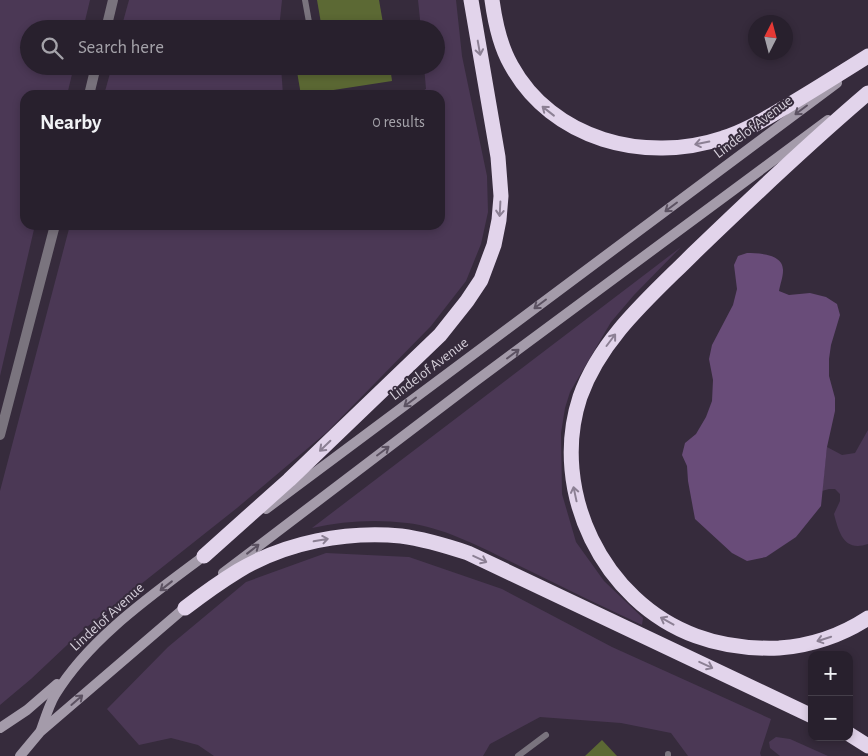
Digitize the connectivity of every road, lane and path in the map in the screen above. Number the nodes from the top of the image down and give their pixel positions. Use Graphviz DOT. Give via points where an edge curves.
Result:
graph roads {
  1 [pos="113,0"];
  2 [pos="305,0"];
  3 [pos="471,0"];
  4 [pos="492,0"];
  5 [pos="108,20"];
  6 [pos="309,20"];
  7 [pos="868,58"];
  8 [pos="94,75"];
  9 [pos="90,90"];
  10 [pos="868,92"];
  11 [pos="54,230"];
  12 [pos="0,435"];
  13 [pos="204,556"];
  14 [pos="185,608"];
  15 [pos="868,618"];
  16 [pos="84,657"];
  17 [pos="808,714"];
  18 [pos="0,728"];
  19 [pos="40,732"];
  20 [pos="546,735"];
  21 [pos="853,737"];
  22 [pos="868,746"];
  23 [pos="20,756"];
  24 [pos="518,756"];
  1 -- 5 [label="street"];
  2 -- 6 [label="lane"];
  3 -- 13 [label="highway, one-way" via="498,157 500,196 494,245 481,280 440,334 289,480"];
  7 -- 4 [label="highway, one-way" via="749,128 723,138 686,146 642,147 615,143 578,130 536,100 506,56"];
  7 -- 13 [label="main road, Lindelof Avenue, one-way"];
  8 -- 9 [label="street"];
  14 -- 10 [label="main road, Lindelof Avenue, one-way" via="278,530"];
  15 -- 10 [label="highway, one-way" via="826,639 790,647 764,648 714,642 662,619 642,605 607,568 579,510 571,460 580,398 608,343 633,314 786,164"];
  11 -- 12 [label="street"];
  13 -- 16 [label="main road, Lindelof Avenue, one-way" via="132,613"];
  14 -- 17 [label="highway, one-way" via="238,571 285,550 343,537 403,536 468,554"];
  19 -- 14 [label="main road, Lindelof Avenue, one-way"];
  16 -- 18 [label="main road" via="42,699"];
  16 -- 19 [label="main road, Lindelof Avenue" via="54,697"];
  19 -- 23 [label="main road, Lindelof Avenue"];
  20 -- 24 [label="lane"];
  21 -- 22 [label="highway"];
}
